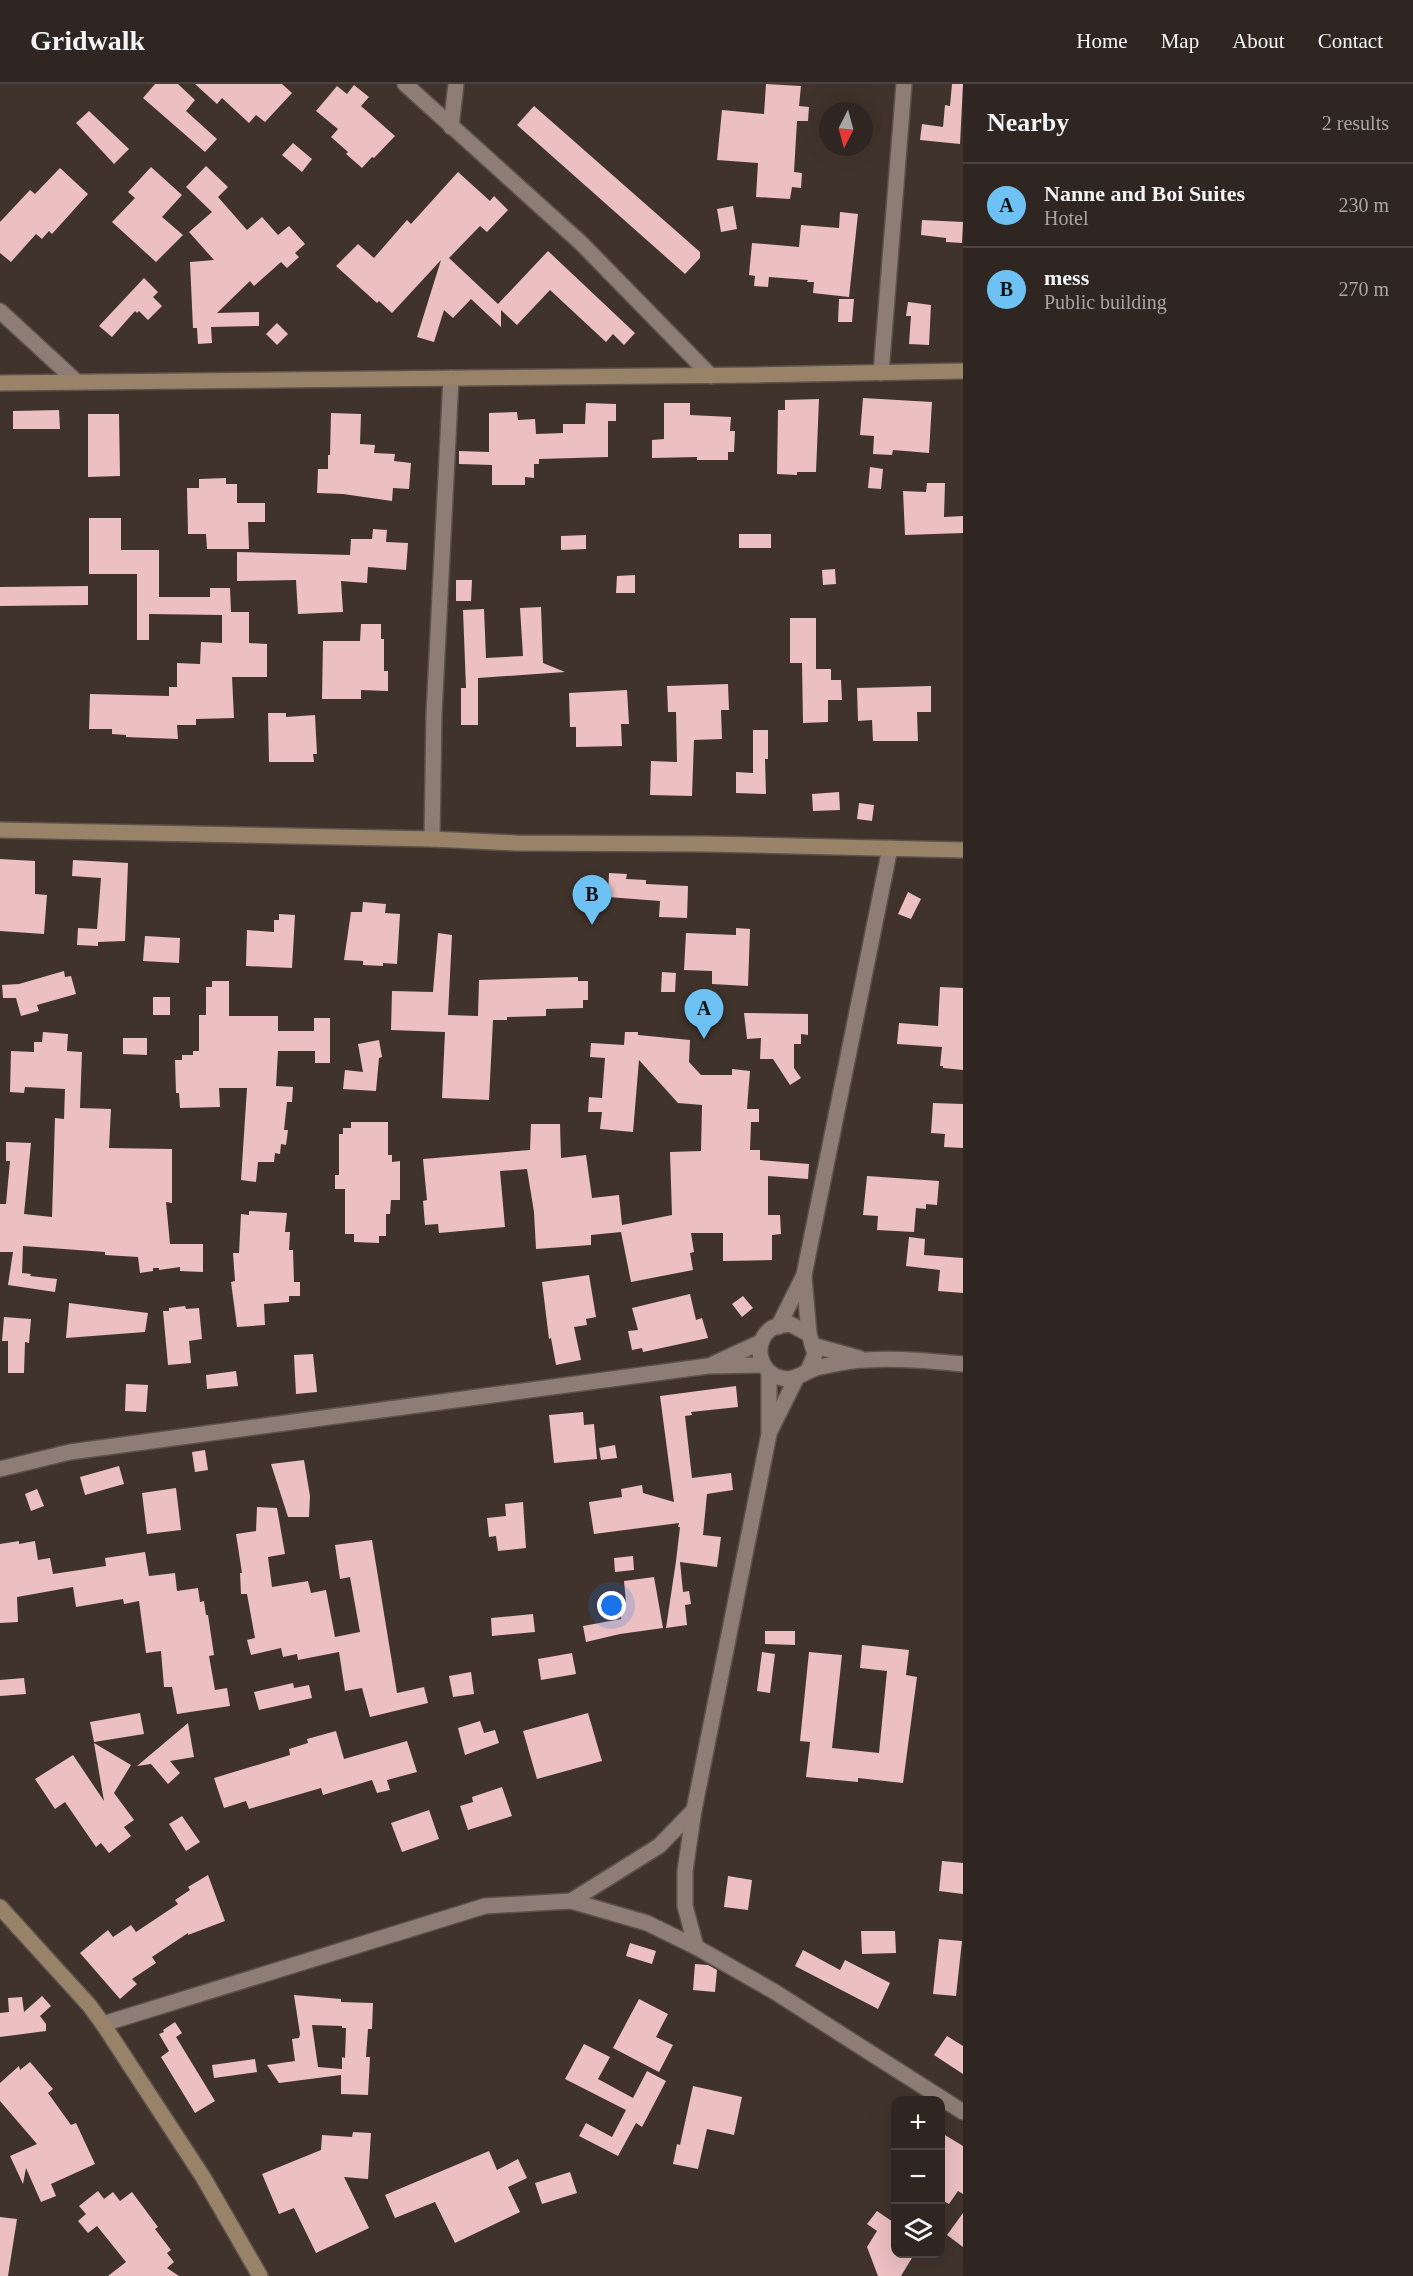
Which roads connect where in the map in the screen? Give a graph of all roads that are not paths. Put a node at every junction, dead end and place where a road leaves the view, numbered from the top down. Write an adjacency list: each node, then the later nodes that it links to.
1 (405, 84): 4 (street)
2 (456, 84): 4 (street)
3 (904, 84): 7 (street)
4 (451, 127): 8 (street)
5 (0, 311): 10 (street)
6 (963, 371): 7 (street)
7 (881, 373): 8 (street)
8 (711, 376): 9 (street)
9 (451, 378): 10 (street); 13 (street)
10 (77, 382): 11 (street)
11 (0, 383)
12 (0, 830): 13 (street)
13 (432, 839): 14 (street)
14 (890, 848): 15 (street); 16 (street)
15 (963, 850)
16 (804, 1275): 17 (street); 18 (street)
17 (778, 1327): 18 (street); 19 (street)
18 (810, 1340): 20 (street); 24 (street)
19 (761, 1342): 22 (street); 23 (street)
20 (865, 1359): 21 (street); 24 (street)
21 (963, 1364)
22 (708, 1366): 23 (street); 26 (street)
23 (766, 1369): 24 (street); 25 (street)
24 (803, 1373): 25 (street)
25 (769, 1434): 27 (street)
26 (0, 1469)
27 (694, 1810): 28 (street); 30 (street)
28 (572, 1901): 30 (street); 31 (street)
29 (0, 1907): 31 (street)
30 (696, 1947): 32 (street)
31 (103, 2024): 33 (street)
32 (963, 2112)
33 (260, 2276)

